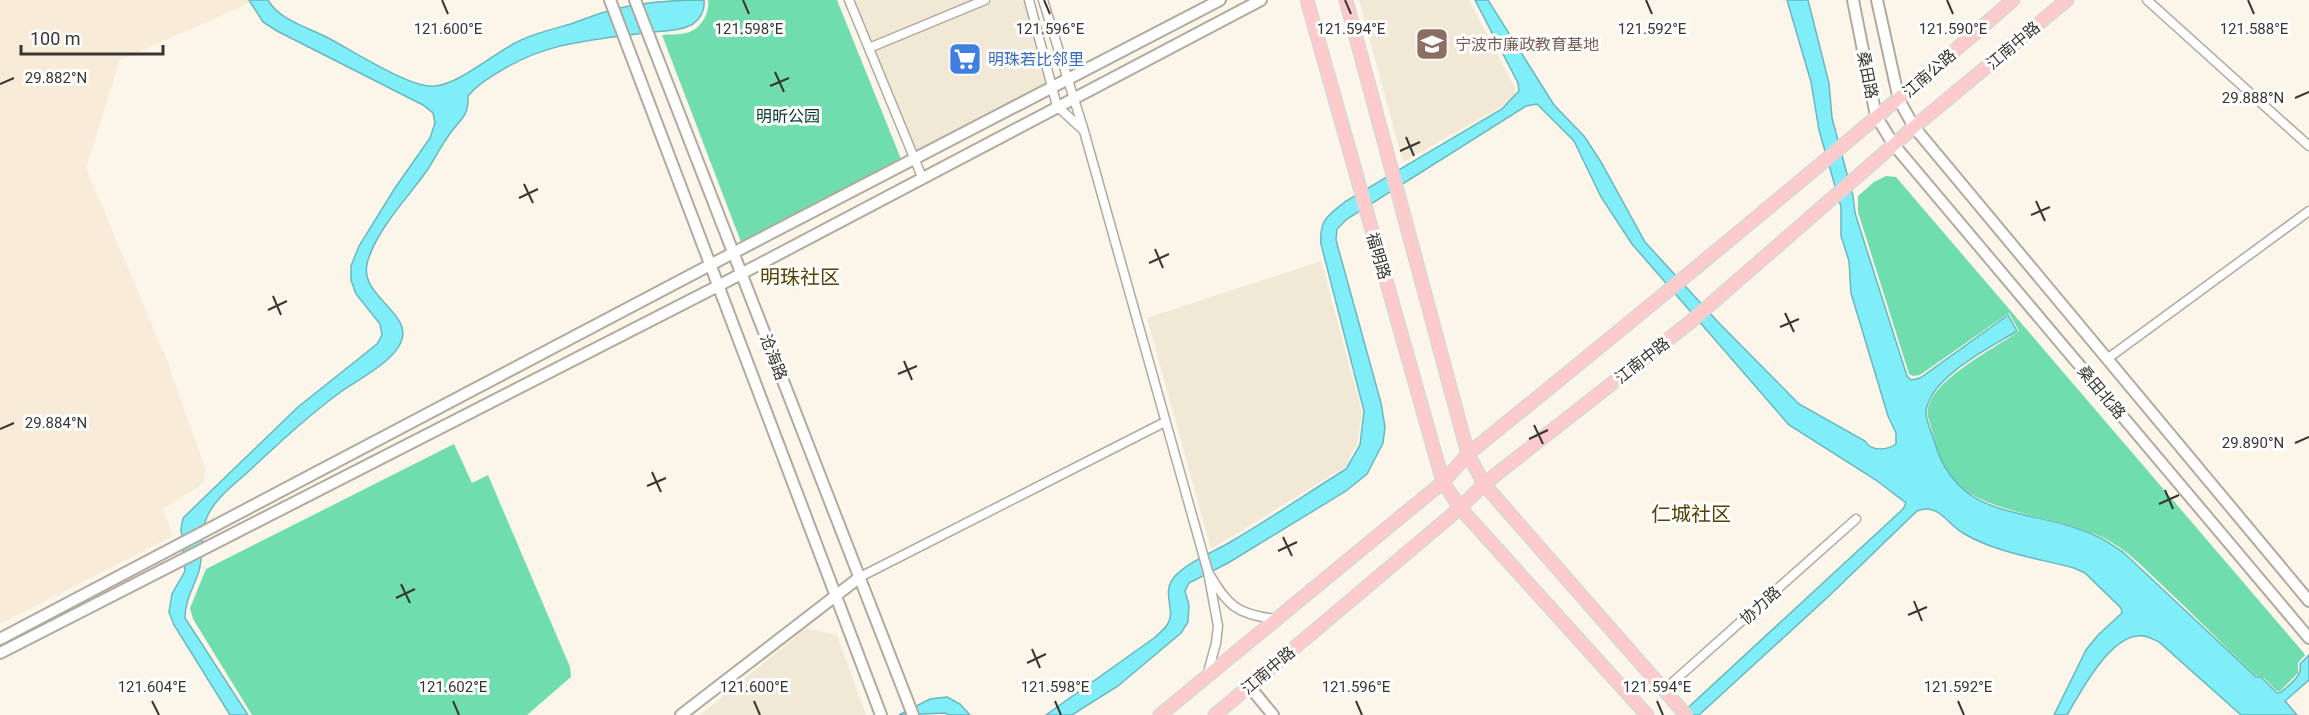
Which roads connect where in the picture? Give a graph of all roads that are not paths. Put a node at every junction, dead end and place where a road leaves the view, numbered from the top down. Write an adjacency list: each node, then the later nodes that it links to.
1 (849, 0): 16 (street)
2 (985, 0): 16 (street)
3 (1029, 0): 18 (street)
4 (1043, 0): 17 (street)
5 (1220, 0): 17 (main road)
6 (1261, 0): 19 (main road)
7 (1307, 0): 38 (main road, 福明路)
8 (1346, 0): 37 (main road, 福明路)
9 (1853, 0): 22 (main road, 桑田路)
10 (1877, 0): 20 (main road, 桑田路)
11 (2013, 0): 20 (main road, 江南公路)
12 (2067, 0): 23 (main road, 江南中路)
13 (2147, 0): 27 (street)
14 (636, 2): 31 (main road, 沧海路)
15 (611, 3): 32 (main road, 沧海路)
16 (869, 48): 28 (street)
17 (1067, 80): 18 (main road); 19 (street)
18 (1052, 88): 21 (street); 28 (main road)
19 (1073, 98): 21 (main road); 24 (street)
20 (1899, 99): 22 (main road, 江南公路); 23 (main road, 桑田路)
21 (1057, 106): 24 (street); 29 (main road)
22 (1876, 116): 25 (main road, 江南公路); 26 (main road, 桑田路)
23 (1914, 127): 26 (main road, 江南中路); 35 (main road, 桑田北路)
24 (1084, 131): 36 (street)
25 (1843, 144): 37 (main road, 江南中路)
26 (1894, 145): 39 (main road, 江南中路); 47 (main road, 桑田北路)
27 (2309, 146)
28 (915, 160): 29 (street); 31 (main road)
29 (922, 177): 33 (main road)
30 (2309, 211): 35 (street)
31 (734, 254): 32 (main road); 33 (main road, 沧海路)
32 (710, 265): 34 (main road, 沧海路); 48 (main road)
33 (741, 273): 34 (main road); 43 (main road, 沧海路)
34 (718, 286): 44 (main road, 沧海路); 49 (main road)
35 (2107, 359): 45 (main road, 桑田北路)
36 (1165, 422): 42 (street); 43 (street)
37 (1468, 454): 38 (main road, 江南中路); 39 (main road, 福明路)
38 (1443, 482): 40 (main road, 福明路); 46 (main road, 江南中路)
39 (1484, 484): 40 (main road, 江南中路); 52 (main road, 福明路)
40 (1460, 508): 51 (main road, 江南中路); 54 (main road, 福明路)
41 (1856, 519): 52 (street, 协力路)
42 (1208, 572): 46 (street); 50 (street)
43 (860, 577): 44 (main road); 57 (main road, 沧海路)
44 (835, 595): 55 (main road); 56 (main road, 沧海路)
45 (2309, 601)
46 (1277, 619): 50 (main road, 江南中路)
47 (2308, 637)
48 (0, 639)
49 (0, 653)
50 (1207, 676): 58 (main road, 江南中路)
51 (1249, 686): 59 (main road, 江南中路); 60 (main road)
52 (1664, 690): 53 (main road, 福明路)
53 (1682, 710)
54 (1644, 714)
55 (681, 715)
56 (881, 715)
57 (913, 715)
58 (1160, 715)
59 (1215, 715)
60 (1273, 715)

